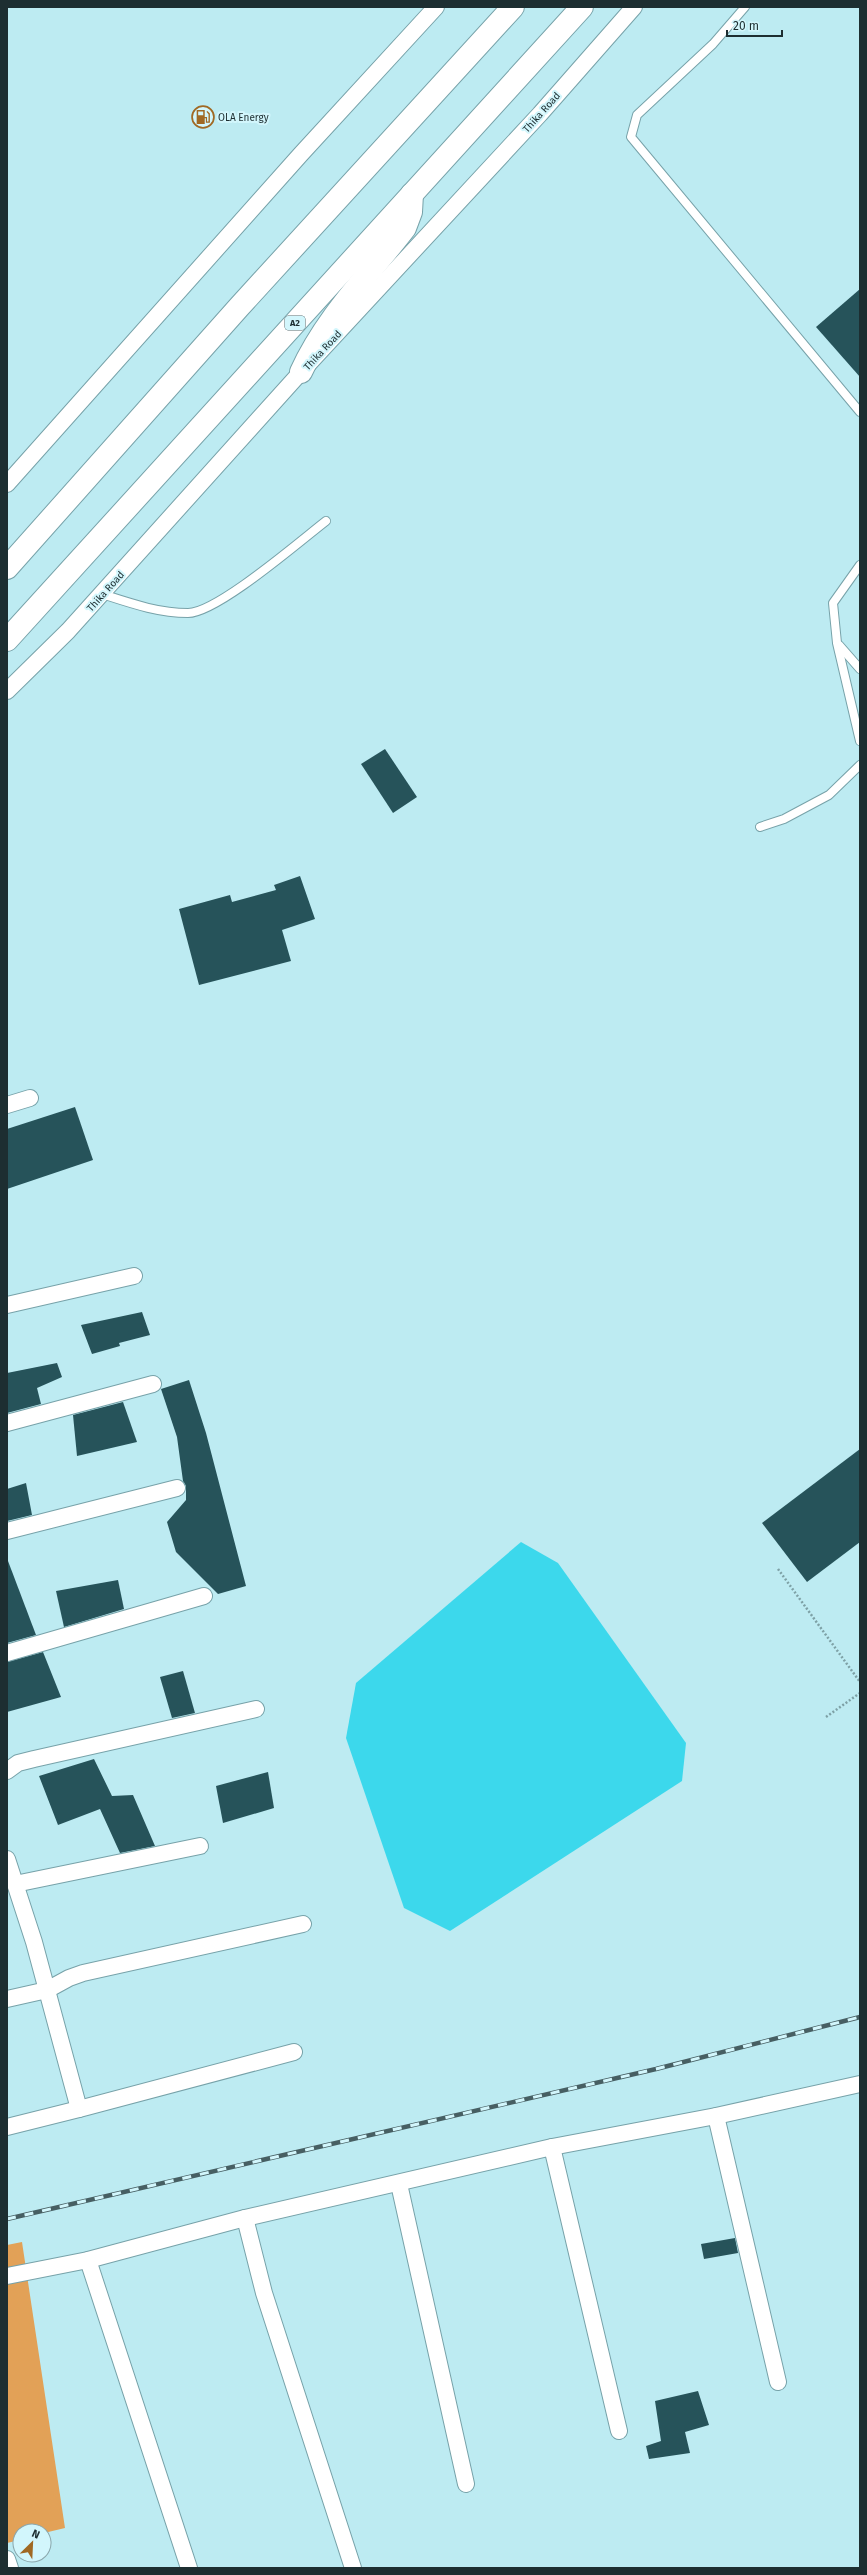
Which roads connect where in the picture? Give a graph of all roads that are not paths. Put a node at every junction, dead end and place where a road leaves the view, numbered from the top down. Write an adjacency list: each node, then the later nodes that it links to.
1 (436, 7): 9 (street)
2 (513, 7): 12 (highway)
3 (582, 7): 6 (highway, A2)
4 (634, 7): 7 (street, Thika Road)
5 (745, 7): 8 (lane)
6 (412, 194): 7 (highway); 14 (highway, A2)
7 (301, 372): 13 (street, Thika Road)
8 (860, 412)
9 (7, 484)
10 (326, 521): 13 (lane)
11 (860, 565): 15 (lane)
12 (7, 568)
13 (102, 594): 17 (street, Thika Road)
14 (7, 640)
15 (837, 642): 16 (lane); 18 (lane)
16 (860, 669)
17 (7, 691)
18 (860, 741)
19 (860, 765): 20 (lane)
20 (760, 827)
21 (30, 1098): 22 (street)
22 (7, 1105)
23 (134, 1276): 24 (street)
24 (7, 1305)
25 (153, 1384): 26 (street)
26 (7, 1423)
27 (178, 1488): 28 (street)
28 (7, 1531)
29 (204, 1596): 30 (street)
30 (7, 1653)
31 (256, 1709): 32 (street)
32 (7, 1770)
33 (200, 1846): 35 (street)
34 (7, 1859): 35 (street)
35 (15, 1884): 37 (street)
36 (303, 1924): 37 (street)
37 (47, 1990): 38 (street); 41 (street)
38 (7, 1999)
39 (294, 2052): 41 (street)
40 (860, 2084): 42 (street)
41 (79, 2108): 43 (street)
42 (716, 2116): 44 (street); 49 (street)
43 (7, 2127)
44 (552, 2147): 45 (street); 50 (street)
45 (399, 2184): 46 (street); 51 (street)
46 (244, 2218): 47 (street); 55 (street)
47 (88, 2260): 48 (street); 54 (street)
48 (7, 2276)
49 (778, 2382)
50 (619, 2431)
51 (466, 2484)
52 (7, 2559): 53 (street)
53 (10, 2568)
54 (189, 2568)
55 (353, 2568)

